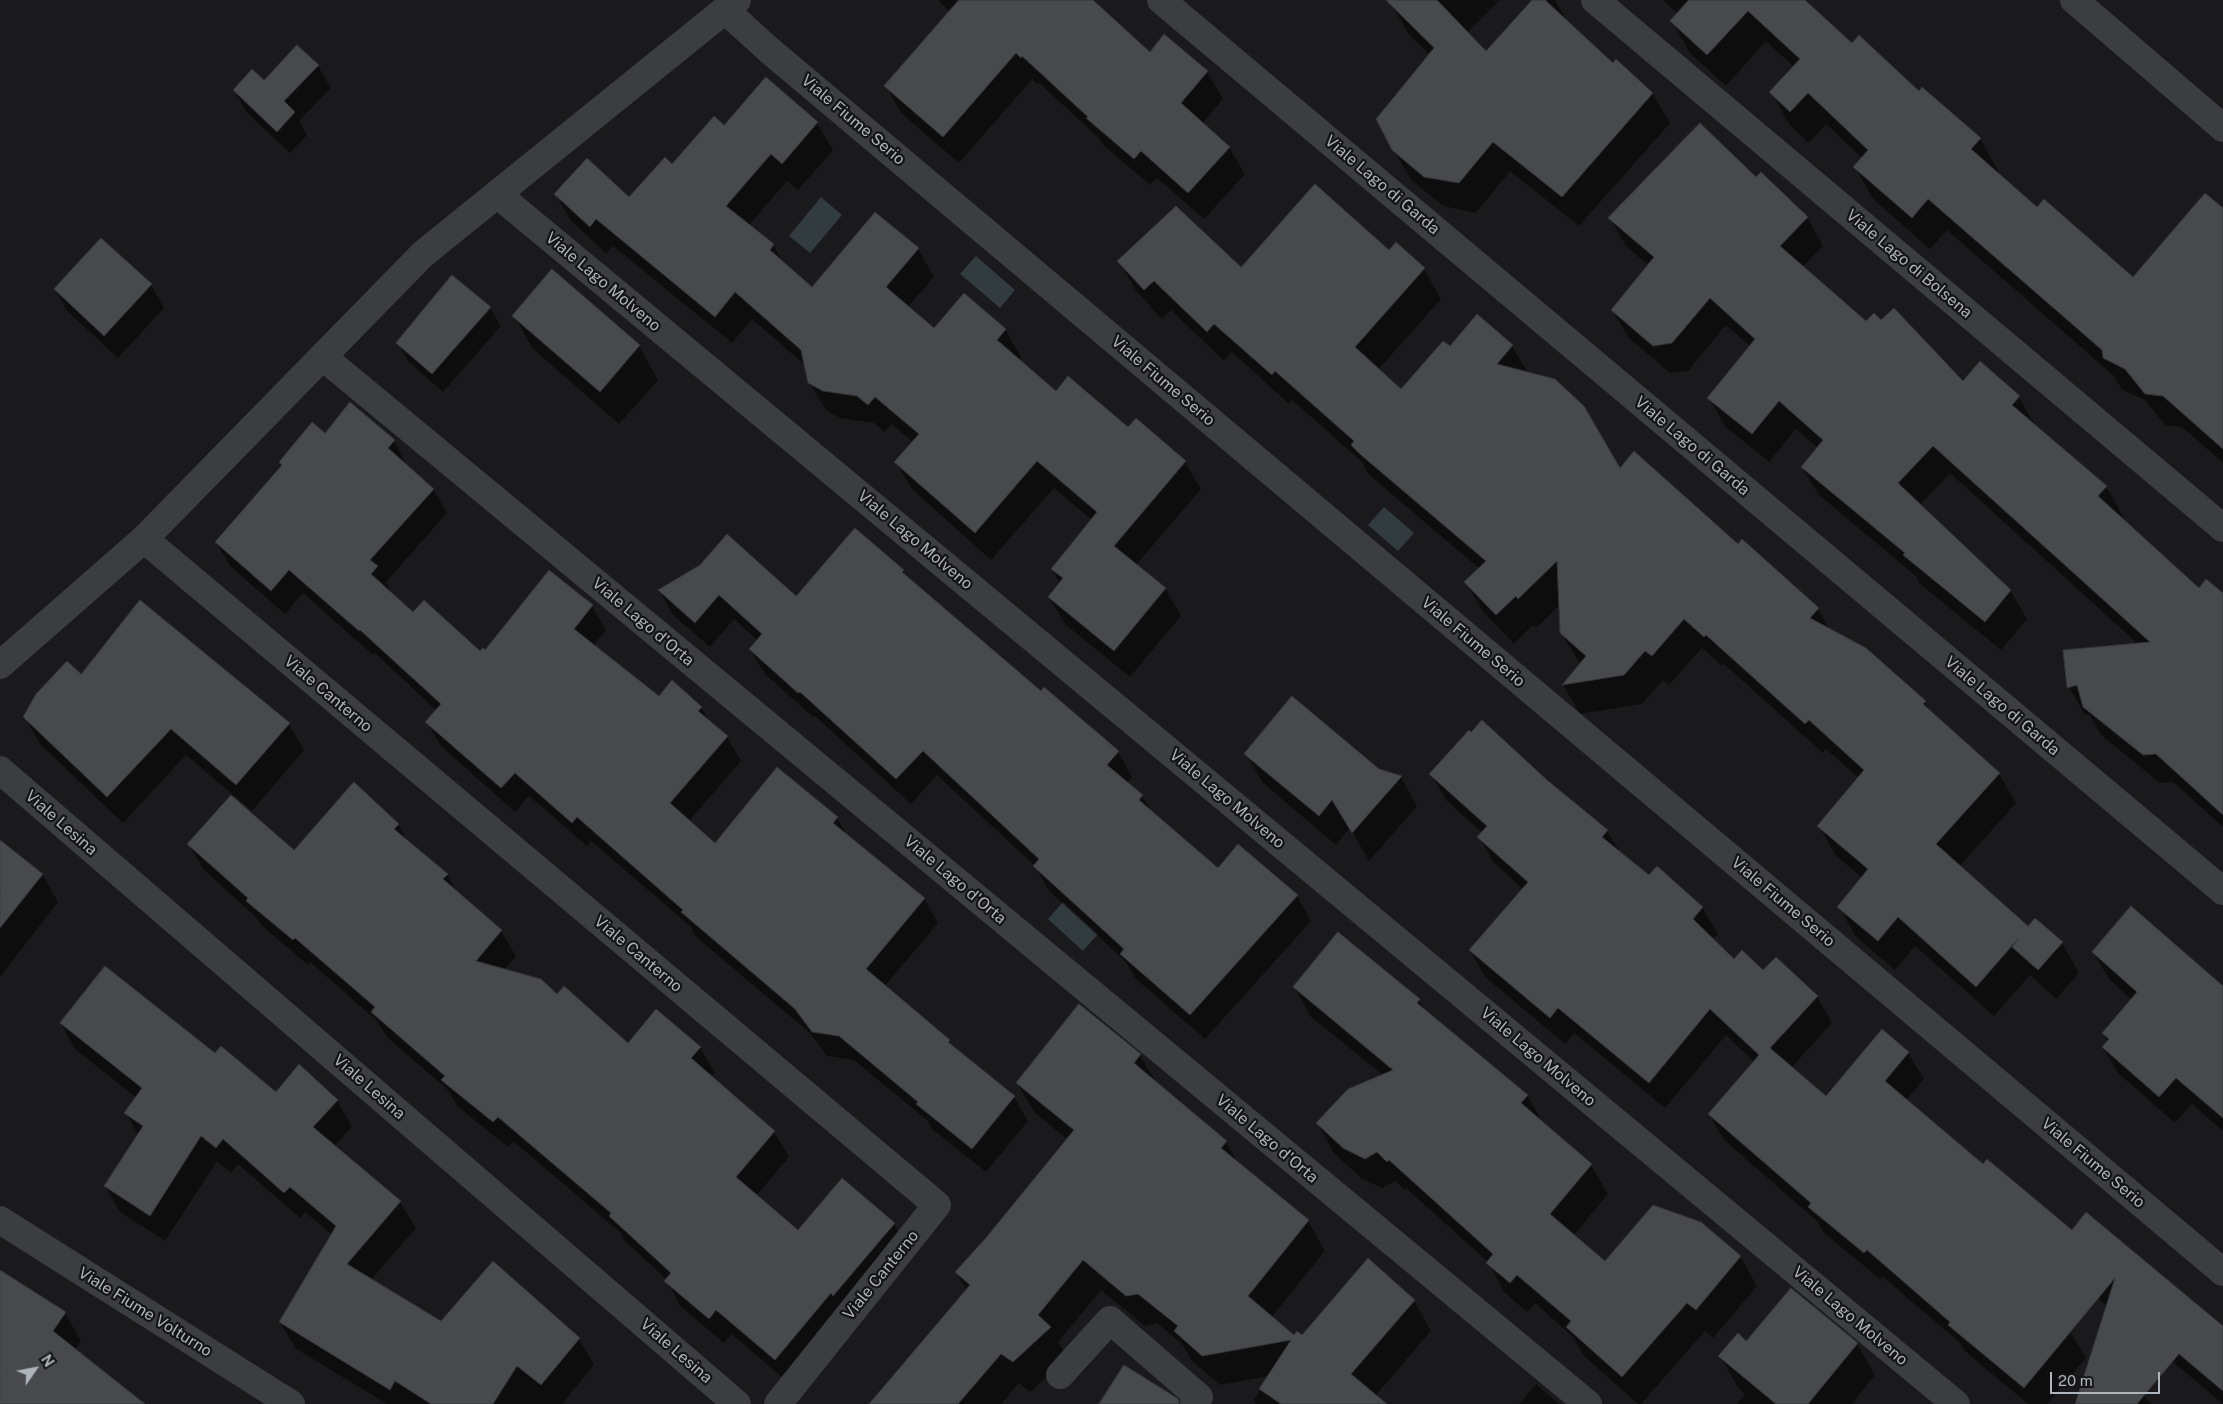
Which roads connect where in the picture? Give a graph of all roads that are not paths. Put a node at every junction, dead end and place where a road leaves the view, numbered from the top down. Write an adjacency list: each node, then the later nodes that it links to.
1 (1161, 0): 12 (street, Viale Lago di Garda)
2 (1595, 0): 8 (street, Viale Lago di Bolsena)
3 (2074, 0): 5 (street)
4 (731, 5): 6 (street); 14 (street, Viale Fiume Serio)
5 (2223, 128)
6 (497, 194): 7 (street); 21 (street, Viale Lago Molveno)
7 (323, 357): 9 (street); 20 (street, Viale Lago d'Orta)
8 (2223, 528)
9 (144, 539): 10 (street); 19 (street, Viale Canterno)
10 (0, 665)
11 (0, 770): 18 (street, Viale Lesina)
12 (2223, 891)
13 (0, 1220): 17 (street, Viale Fiume Volturno)
14 (2223, 1272)
15 (1060, 1376): 16 (street)
16 (1197, 1400)
17 (291, 1404)
18 (737, 1404)
19 (778, 1404)
20 (1588, 1404)
21 (1956, 1404)

